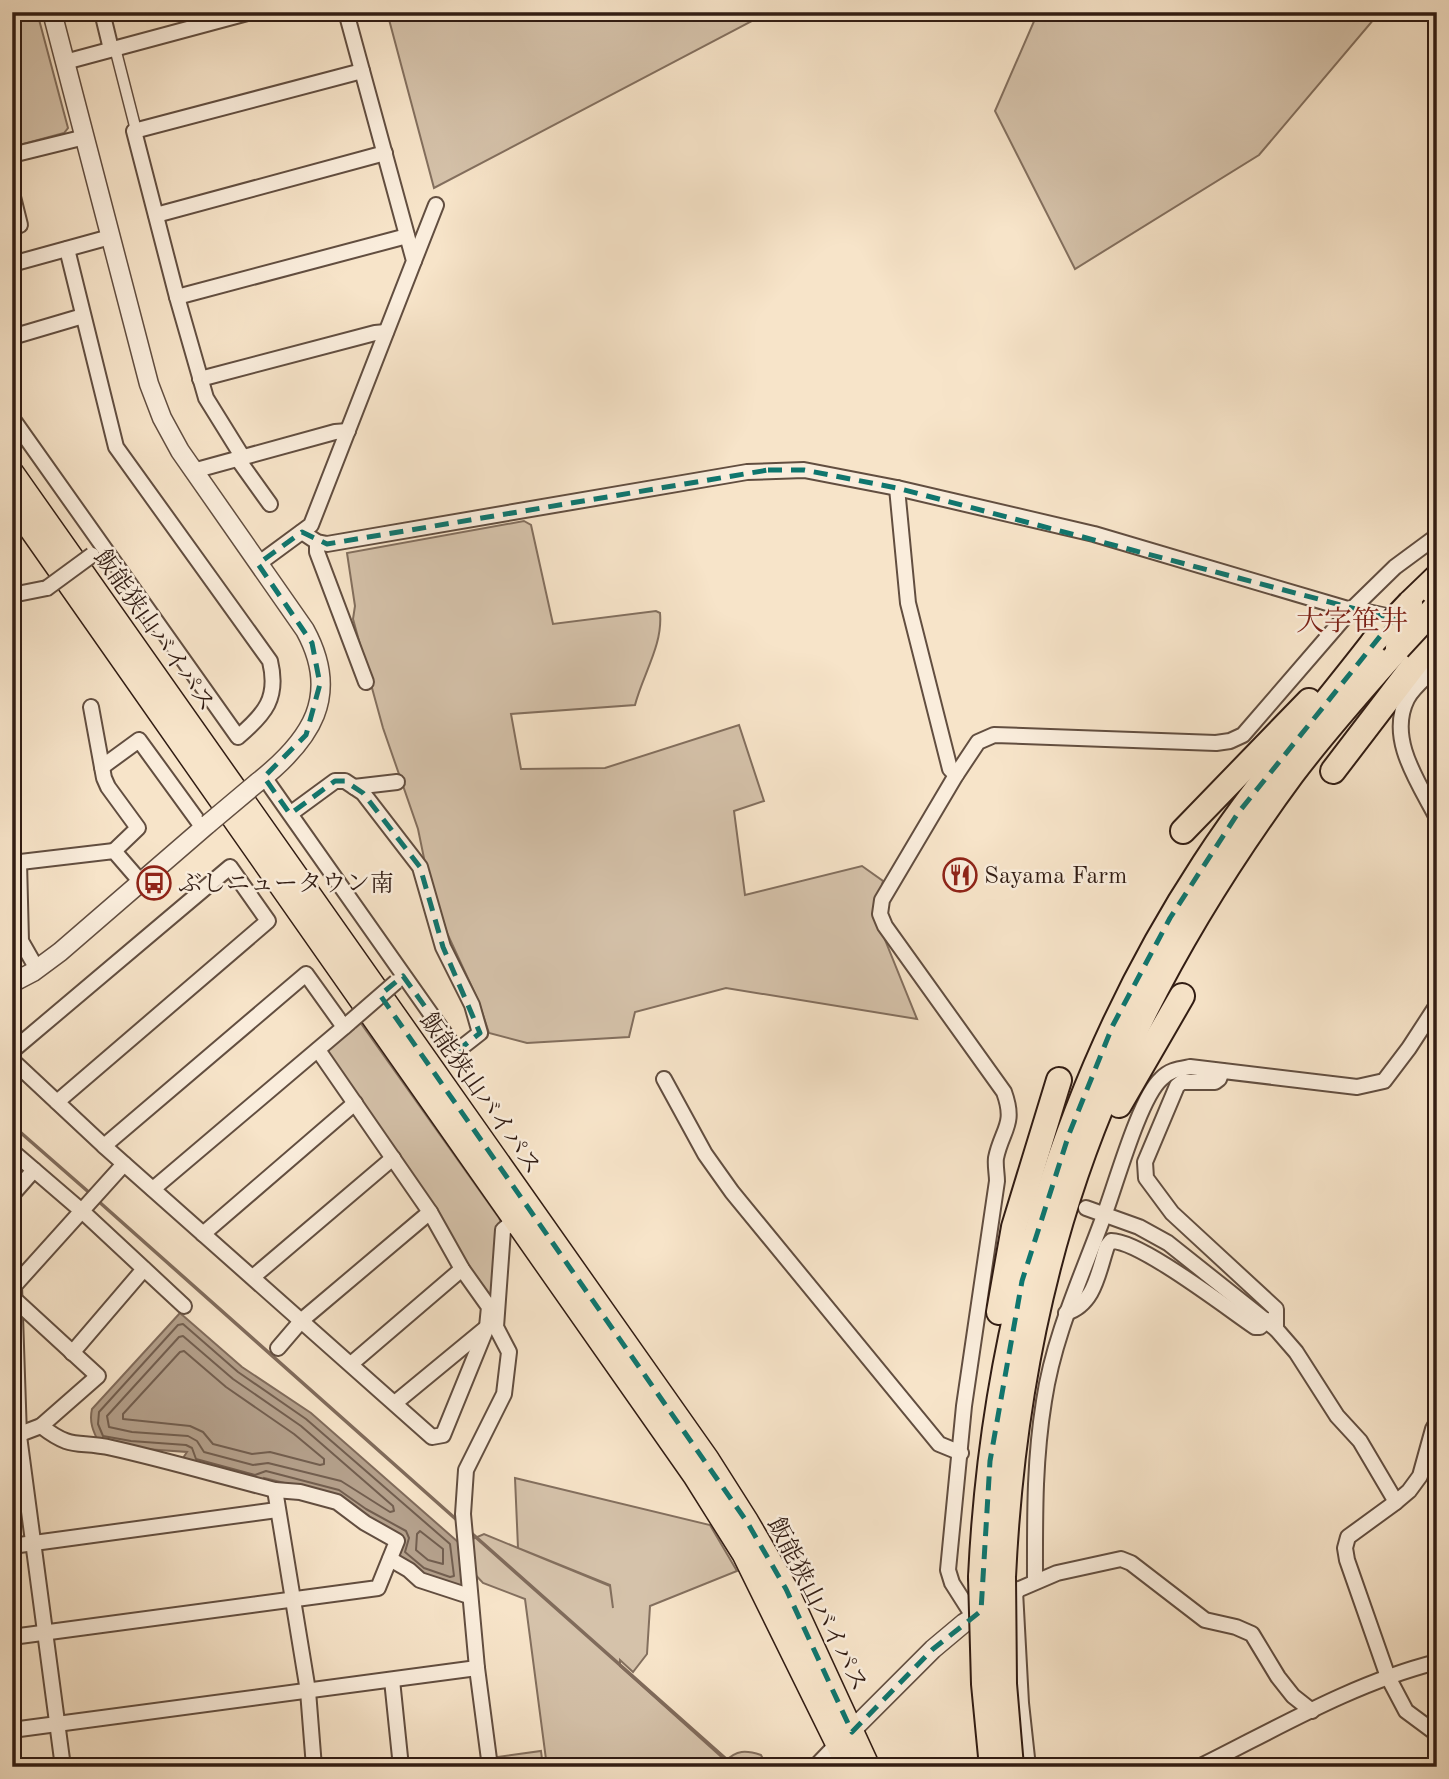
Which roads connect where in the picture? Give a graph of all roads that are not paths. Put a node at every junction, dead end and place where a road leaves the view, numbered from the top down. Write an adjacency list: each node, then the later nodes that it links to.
1 (51, 12): 6 (street)
2 (102, 12): 5 (street)
3 (251, 12): 5 (street)
4 (346, 12): 7 (street)
5 (113, 48): 6 (street); 8 (street)
6 (65, 62): 9 (street)
7 (362, 71): 8 (street); 10 (street)
8 (136, 131): 14 (street)
9 (85, 137): 11 (street); 17 (street)
10 (385, 153): 14 (street); 16 (street)
11 (12, 155)
12 (12, 193): 15 (street)
13 (436, 205): 19 (street)
14 (156, 215): 21 (street)
15 (12, 227)
16 (407, 236): 19 (street); 21 (street)
17 (110, 237): 18 (street); 29 (street)
18 (67, 249): 20 (street); 22 (street)
19 (414, 261): 23 (street)
20 (12, 264)
21 (177, 297): 25 (street)
22 (83, 316): 24 (street); 37 (street)
23 (386, 332): 25 (street); 27 (street)
24 (12, 337)
25 (200, 379): 28 (street)
26 (12, 418): 37 (street)
27 (348, 431): 28 (street); 34 (street)
28 (240, 457): 29 (street); 33 (street)
29 (193, 471): 38 (street)
30 (12, 473): 130 (highway, 飯能狭山バイパス)
31 (897, 488): 36 (street); 41 (street); 49 (street)
32 (12, 502): 87 (highway, 飯能狭山バイパス)
33 (270, 504)
34 (302, 532): 36 (street); 38 (street)
35 (1437, 536): 41 (street)
36 (317, 542): 45 (street)
37 (97, 550): 40 (street, bridge)
38 (258, 564): 50 (street)
39 (1437, 577): 42 (highway)
40 (12, 595)
41 (1350, 610): 42 (street); 49 (street)
42 (1429, 611): 43 (highway, bridge); 44 (highway, bridge)
43 (1374, 641): 56 (highway); 110 (highway)
44 (1423, 650): 48 (highway); 54 (street); 92 (highway)
45 (366, 682)
46 (91, 707): 47 (street)
47 (102, 767): 55 (street); 57 (street)
48 (1334, 771)
49 (956, 775): 79 (street)
50 (261, 780): 53 (street); 55 (street, bridge)
51 (397, 782): 52 (street)
52 (354, 788): 53 (street); 61 (street)
53 (290, 814): 61 (street)
54 (1437, 818)
55 (205, 826): 59 (street)
56 (1183, 831)
57 (114, 851): 58 (street); 59 (street)
58 (15, 863): 60 (street)
59 (140, 881): 60 (street)
60 (37, 969): 62 (street)
61 (399, 979): 65 (street, bridge)
62 (12, 983)
63 (1181, 996): 92 (highway)
64 (1437, 1006): 69 (street)
65 (347, 1025): 66 (street); 74 (street)
66 (318, 1050): 73 (street); 81 (street)
67 (12, 1051): 72 (street)
68 (12, 1060): 72 (street)
69 (1222, 1071): 86 (street); 97 (street)
70 (664, 1079): 106 (street)
71 (1059, 1080): 110 (highway)
72 (57, 1102): 74 (street)
73 (355, 1103): 76 (street); 88 (street)
74 (104, 1146): 77 (street)
75 (12, 1151): 78 (street)
76 (393, 1158): 85 (street); 91 (street)
77 (124, 1164): 81 (street); 84 (street)
78 (34, 1170): 82 (street); 84 (street)
79 (998, 1181): 80 (street); 106 (street)
80 (1014, 1186)
81 (153, 1189): 88 (street)
82 (12, 1195)
83 (1086, 1208): 86 (street)
84 (85, 1209): 89 (street); 93 (street)
85 (430, 1212): 90 (street); 96 (street)
86 (1105, 1213): 95 (street); 97 (street)
87 (515, 1220): 116 (street); 130 (highway, 飯能狭山バイパス)
88 (203, 1234): 91 (street)
89 (144, 1269): 94 (street); 100 (street)
90 (461, 1269): 98 (street); 101 (street)
91 (253, 1277): 96 (street)
92 (1041, 1296): 115 (highway)
93 (13, 1297): 100 (street); 105 (street)
94 (184, 1306)
95 (1066, 1314): 97 (street); 114 (street)
96 (302, 1320): 99 (street); 101 (street)
97 (1272, 1325): 108 (street)
98 (487, 1327): 102 (street); 102 (street)
99 (278, 1348)
100 (72, 1353): 104 (street)
101 (351, 1364): 102 (street)
102 (395, 1403)
103 (1437, 1422): 108 (street)
104 (41, 1426): 105 (street); 107 (street)
105 (15, 1436): 111 (street)
106 (961, 1453): 118 (street)
107 (275, 1490): 109 (street); 113 (street)
108 (1396, 1503): 123 (street)
109 (277, 1510): 111 (street); 117 (street)
110 (984, 1528): 115 (highway)
111 (32, 1543): 112 (street); 119 (street)
112 (12, 1546)
113 (390, 1559): 116 (street); 117 (street)
114 (1035, 1581): 115 (street); 126 (street)
115 (1000, 1582): 118 (street); 138 (highway, bridge); 139 (highway, bridge); 140 (street)
116 (469, 1596): 122 (street)
117 (292, 1599): 119 (street); 125 (street)
118 (973, 1616): 130 (street)
119 (45, 1632): 120 (street); 127 (street)
120 (12, 1637)
121 (1437, 1662): 123 (street)
122 (477, 1668): 124 (street); 134 (street)
123 (1388, 1677): 126 (street); 129 (street)
124 (392, 1680): 125 (street); 133 (street)
125 (308, 1691): 127 (street); 132 (street)
126 (1312, 1711): 141 (street)
127 (57, 1724): 128 (street); 131 (street)
128 (12, 1730)
129 (1437, 1734)
130 (845, 1737): 135 (street); 136 (highway, 飯能狭山バイパス); 137 (highway, 飯能狭山バイパス)
131 (62, 1767)
132 (314, 1767)
133 (401, 1767)
134 (490, 1767)
135 (815, 1767)
136 (849, 1767)
137 (868, 1767)
138 (992, 1767)
139 (1012, 1767)
140 (1028, 1767)
141 (1199, 1767)

